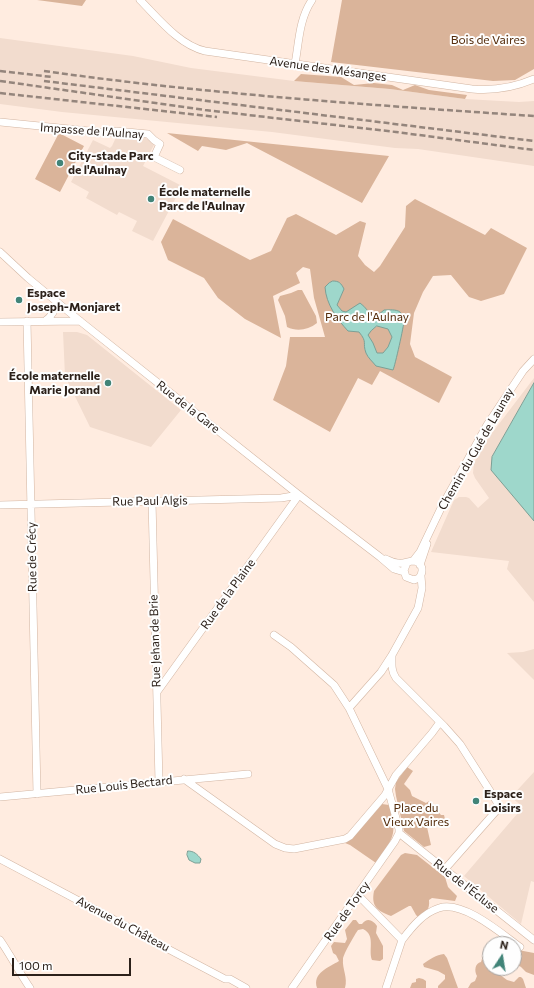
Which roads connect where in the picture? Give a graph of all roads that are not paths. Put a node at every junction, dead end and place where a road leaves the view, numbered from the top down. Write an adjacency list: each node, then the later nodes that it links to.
1 (140, 0): 3 (street, Avenue des Mésanges)
2 (312, 0): 3 (street)
3 (295, 64): 4 (street, Avenue des Mésanges)
4 (534, 79)
5 (0, 122): 6 (street, Impasse de l'Aulnay)
6 (180, 170)
7 (0, 252): 8 (street, Rue de la Gare)
8 (56, 301): 10 (street); 11 (street, Rue de la Gare)
9 (27, 321): 10 (street); 12 (street); 17 (street, Rue de Crécy)
10 (45, 321): 11 (street)
11 (80, 321): 15 (street, Rue de la Gare)
12 (0, 322)
13 (534, 359): 14 (street, Chemin du Gué de Launay)
14 (531, 366): 19 (street, Chemin du Gué de Launay)
15 (299, 495): 16 (street, Rue Paul Algis); 20 (street, Rue de la Gare); 31 (street, Rue de la Plaine)
16 (152, 501): 17 (street, Rue Paul Algis); 31 (street, Rue Jehan de Brie)
17 (31, 504): 18 (street, Rue Paul Algis); 38 (street, Rue de Crécy)
18 (0, 505)
19 (429, 535): 21 (street, Chemin du Gué de Launay); 22 (street, Chemin du Gué de Launay)
20 (380, 557): 21 (street, Rue de la Gare); 23 (street, Rue de la Gare)
21 (410, 562): 22 (street); 23 (street)
22 (420, 565): 24 (street)
23 (404, 572): 25 (street)
24 (421, 576): 25 (street); 26 (street)
25 (414, 580): 26 (street)
26 (420, 600): 28 (street)
27 (274, 635): 32 (street)
28 (392, 655): 29 (street); 30 (street)
29 (378, 675): 30 (street); 32 (street)
30 (394, 675): 33 (street)
31 (157, 692): 36 (street, Rue Jehan de Brie)
32 (349, 708): 37 (street)
33 (440, 722): 37 (street); 42 (street)
34 (248, 774): 35 (street, Rue Louis Bectard)
35 (184, 779): 36 (street, Rue Louis Bectard); 37 (street)
36 (159, 782): 38 (street, Rue Louis Bectard)
37 (388, 790): 40 (street)
38 (37, 794): 39 (street, Rue Louis Bectard)
39 (0, 797)
40 (399, 833): 42 (street, Rue de l'Écluse); 43 (street, Rue de Torcy)
41 (0, 859): 49 (street, Avenue du Château)
42 (445, 869): 47 (street, Rue de l'Écluse)
43 (358, 895): 46 (street); 50 (street, Rue de Torcy)
44 (504, 936): 46 (street)
45 (0, 940): 48 (street)
46 (402, 940): 51 (street)
47 (534, 940)
48 (30, 988)
49 (246, 988)
50 (292, 988)
51 (386, 988)

